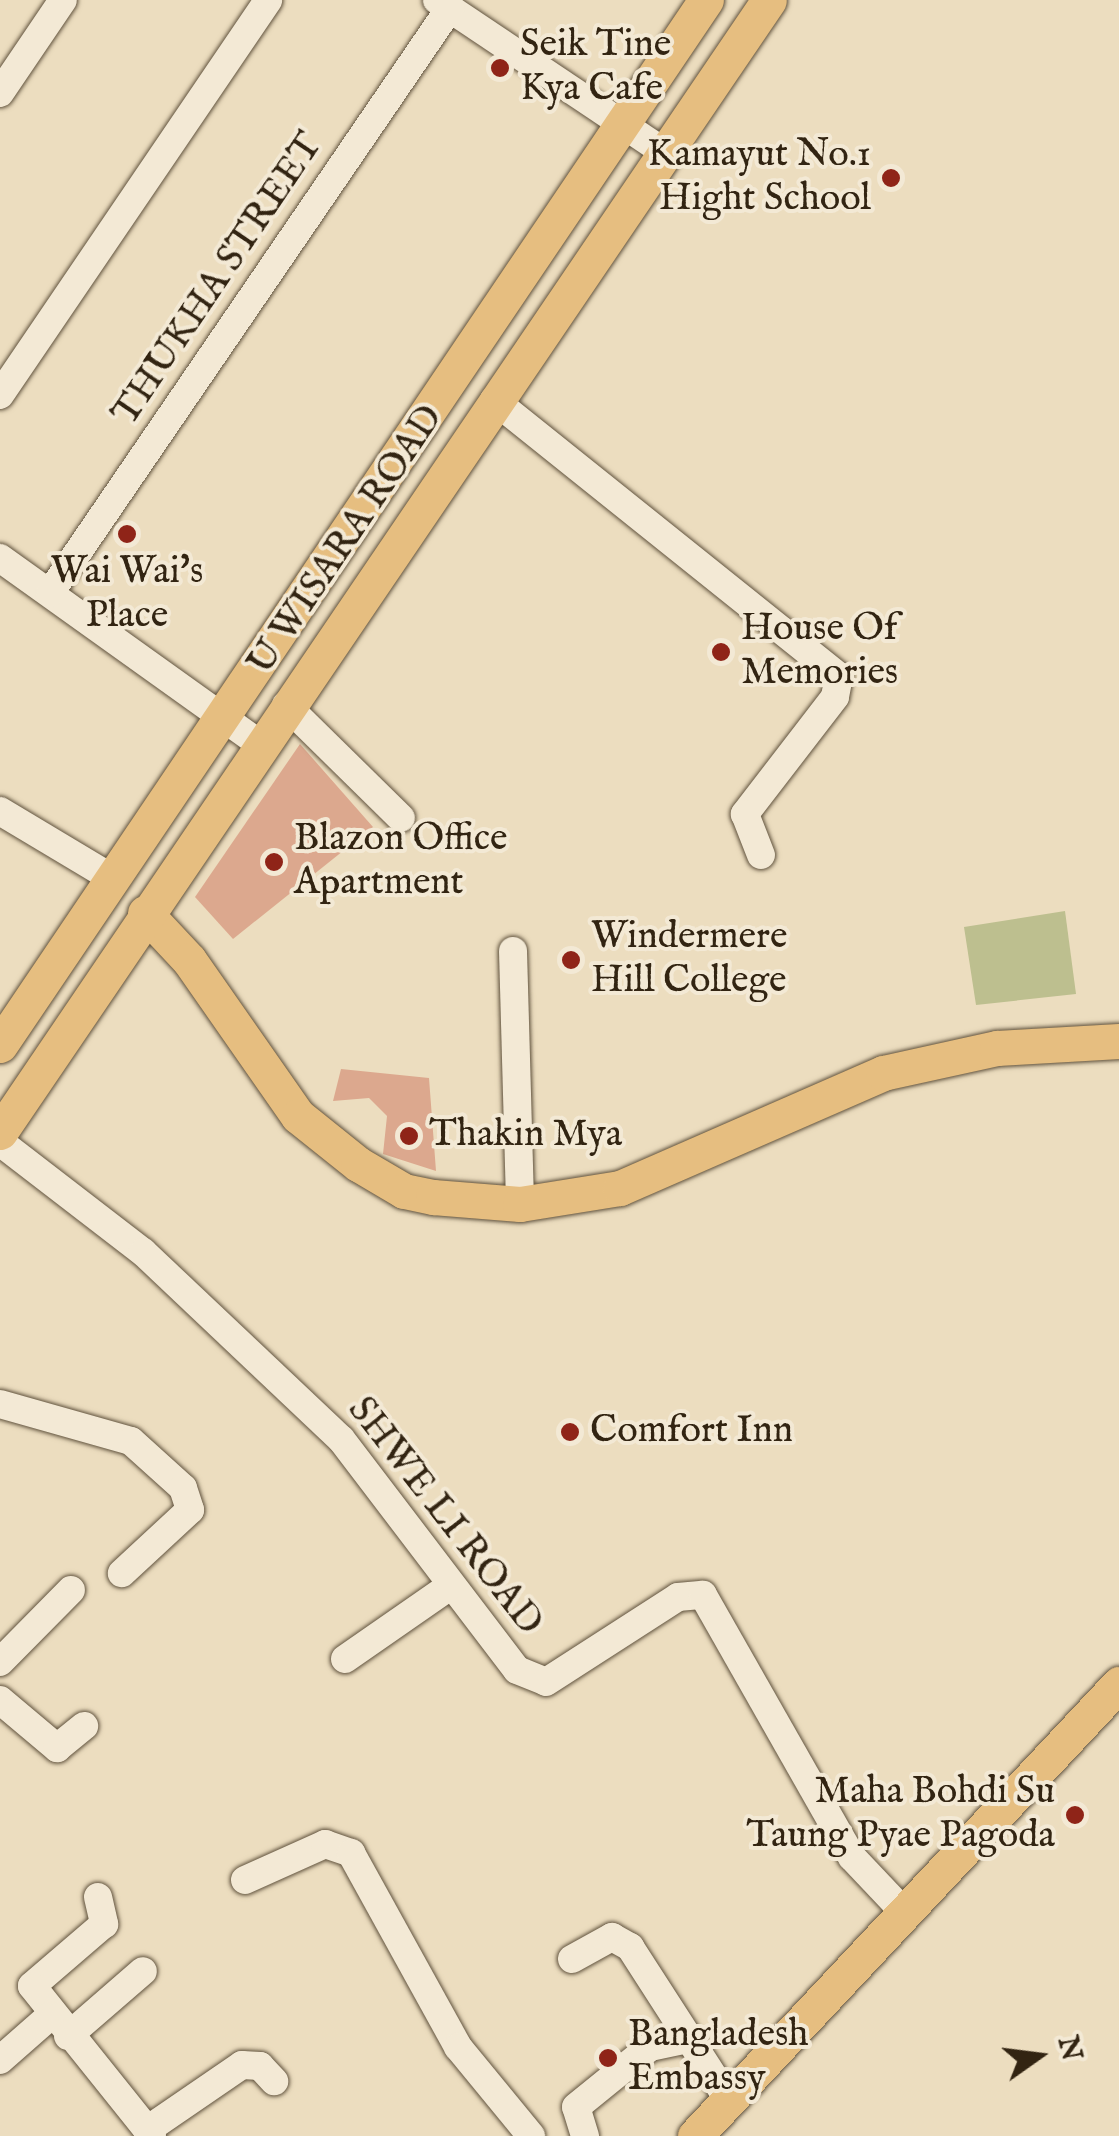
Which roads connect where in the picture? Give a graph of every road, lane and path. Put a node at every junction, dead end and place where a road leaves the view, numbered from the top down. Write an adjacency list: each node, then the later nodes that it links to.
1 (63, 0): 6 (street)
2 (268, 0): 11 (street)
3 (706, 0): 7 (main road, U WISARA ROAD)
4 (769, 0): 8 (main road, U WISARA ROAD)
5 (444, 4): 7 (street); 16 (street, THUKHA STREET)
6 (0, 93)
7 (624, 121): 8 (street); 9 (main road, U WISARA ROAD)
8 (664, 152): 10 (main road, U WISARA ROAD)
9 (489, 331): 10 (main road); 13 (main road, U WISARA ROAD)
10 (524, 355): 12 (main road, U WISARA ROAD)
11 (0, 395)
12 (494, 400): 14 (main road, U WISARA ROAD); 22 (street)
13 (360, 515): 14 (main road); 18 (main road, U WISARA ROAD)
14 (398, 541): 17 (main road, U WISARA ROAD)
15 (0, 558): 16 (street)
16 (50, 594): 18 (street)
17 (286, 705): 19 (main road, U WISARA ROAD); 21 (street)
18 (221, 714): 19 (street); 23 (main road, U WISARA ROAD)
19 (260, 744): 24 (main road, U WISARA ROAD)
20 (0, 811): 23 (street)
21 (402, 818)
22 (761, 855)
23 (117, 871): 24 (main road); 25 (main road, U WISARA ROAD)
24 (152, 903): 27 (main road, U WISARA ROAD); 31 (main road)
25 (63, 949): 27 (main road); 29 (main road, U WISARA ROAD)
26 (513, 951): 31 (street)
27 (102, 978): 30 (main road, U WISARA ROAD)
28 (1119, 1041): 31 (main road)
29 (0, 1045)
30 (2, 1126): 34 (street, SHWE LI ROAD)
31 (520, 1204)
32 (0, 1404): 33 (street)
33 (122, 1573)
34 (450, 1586): 36 (street); 43 (street, SHWE LI ROAD)
35 (71, 1590): 37 (street)
36 (345, 1659)
37 (0, 1662)
38 (1116, 1692): 43 (main road)
39 (0, 1700): 40 (street)
40 (84, 1726)
41 (244, 1880): 52 (street)
42 (98, 1896): 46 (street)
43 (905, 1913): 50 (main road)
44 (572, 1959): 47 (street)
45 (143, 1970): 46 (street)
46 (59, 2026): 48 (street); 51 (street)
47 (689, 2039): 50 (street); 53 (street)
48 (0, 2060)
49 (274, 2081): 51 (street)
50 (730, 2102): 54 (main road)
51 (150, 2133)
52 (531, 2136)
53 (585, 2136)
54 (695, 2136)

